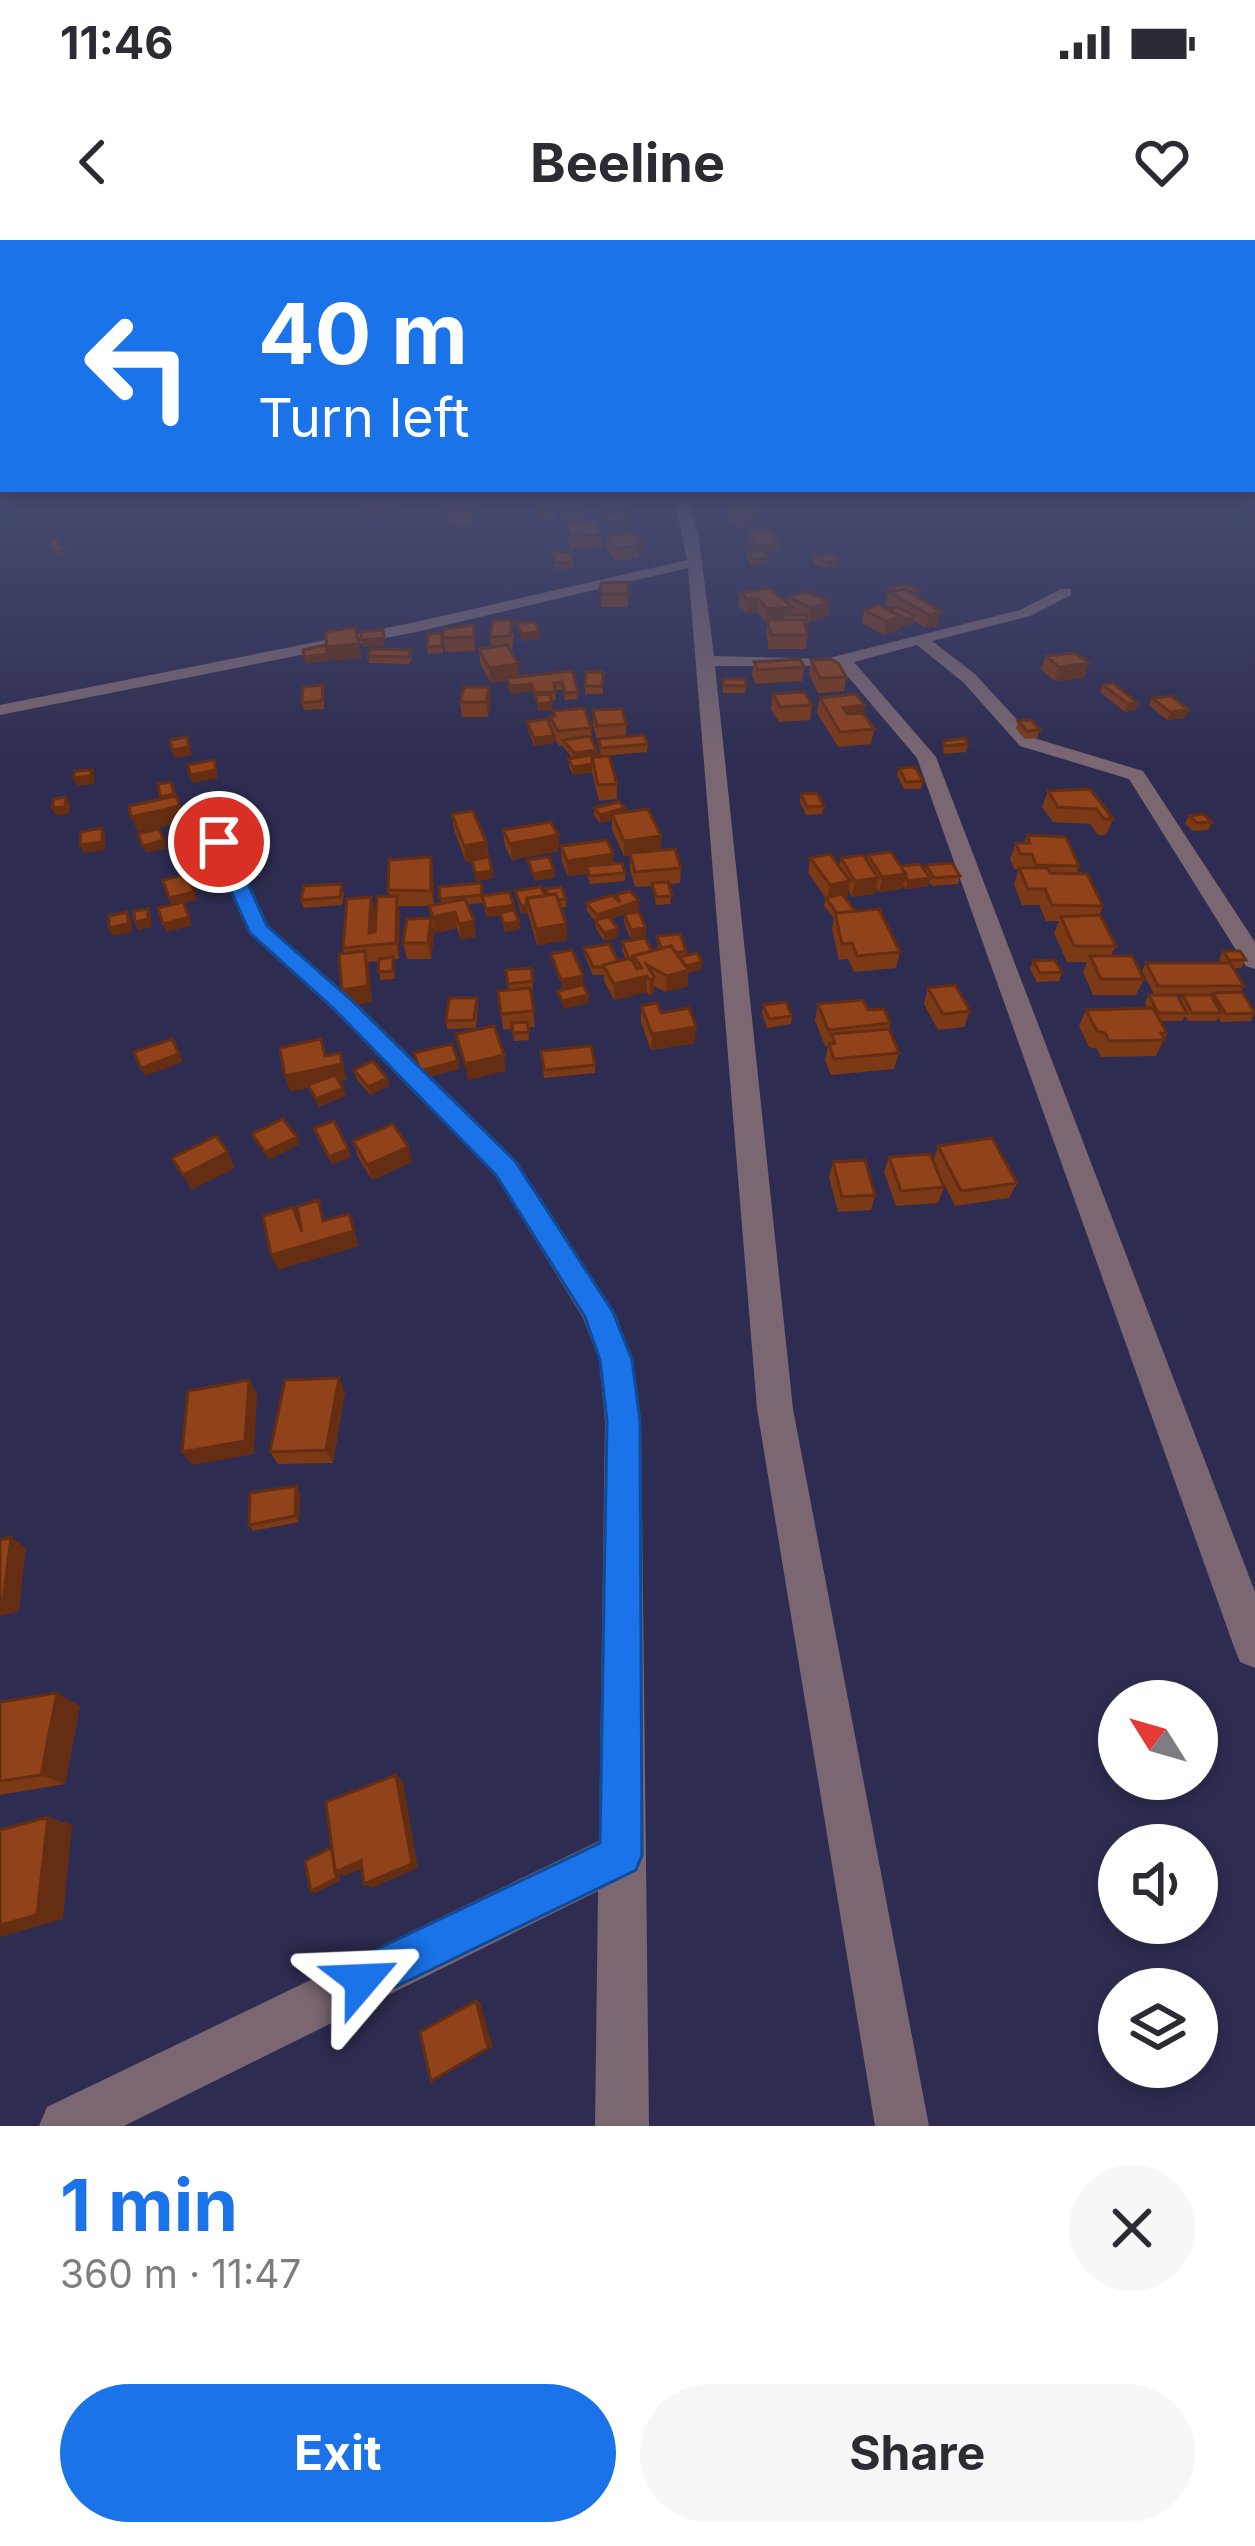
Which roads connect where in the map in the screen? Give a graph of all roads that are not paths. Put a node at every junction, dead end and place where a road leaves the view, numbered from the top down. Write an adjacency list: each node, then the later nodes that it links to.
1 (593, 586): 7 (street)
2 (697, 586): 6 (street)
3 (1066, 592): 4 (street)
4 (923, 642): 5 (street); 9 (street)
5 (843, 660): 6 (street); 10 (street)
6 (706, 661): 14 (street)
7 (0, 710)
8 (219, 842): 11 (street)
9 (1255, 961)
10 (1255, 1647)
11 (621, 1855): 12 (street); 13 (street)
12 (66, 2126)
13 (622, 2126)
14 (902, 2126)

